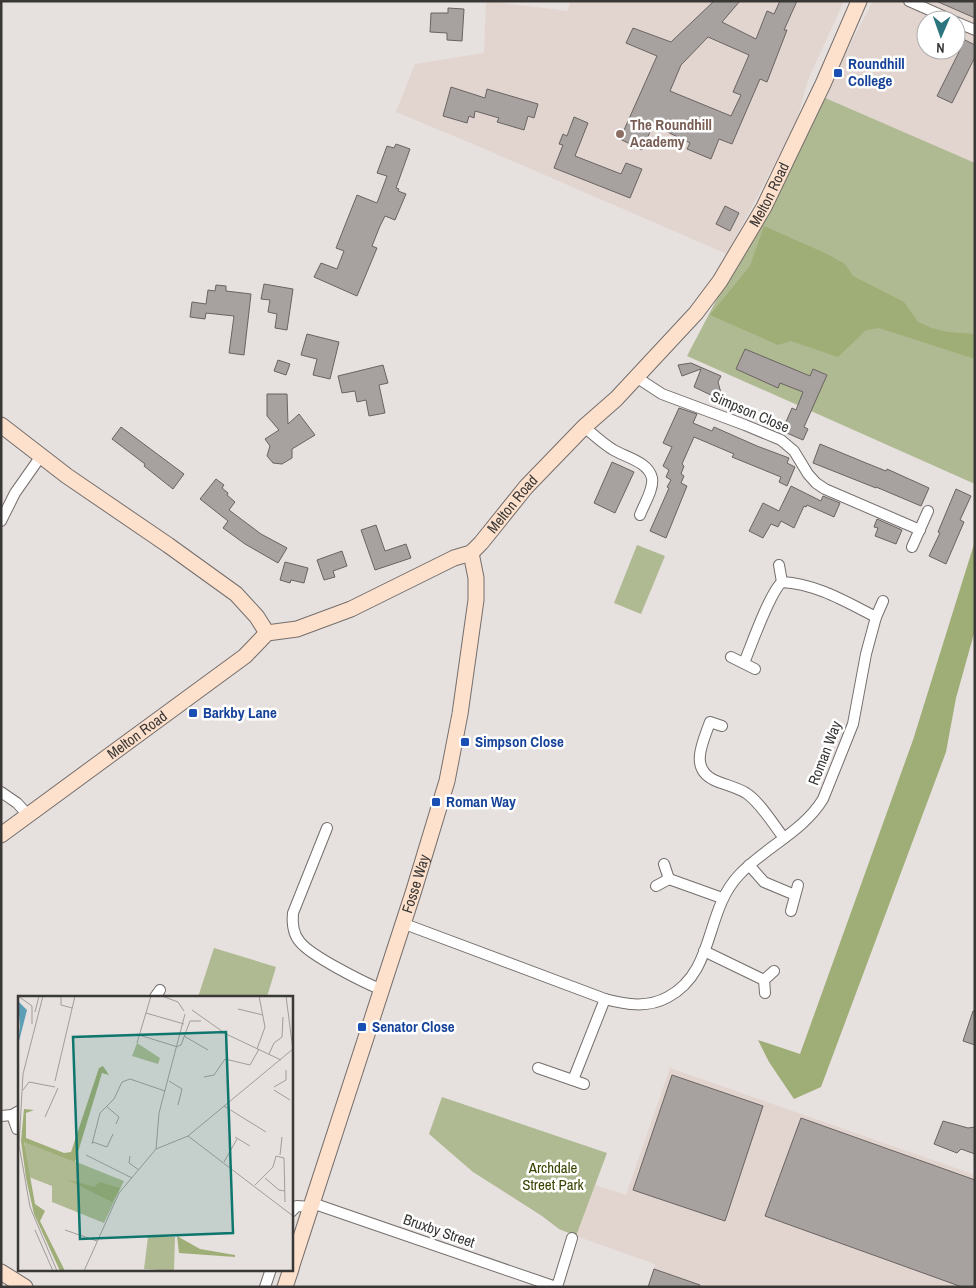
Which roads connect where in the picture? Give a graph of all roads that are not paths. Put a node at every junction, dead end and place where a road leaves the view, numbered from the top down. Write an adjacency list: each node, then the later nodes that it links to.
1 (859, 1): 4 (street, Melton Road)
2 (909, 1): 3 (street)
3 (929, 10)
4 (636, 377): 6 (street, Melton Road); 11 (street, Simpson Close)
5 (1, 425): 7 (street)
6 (584, 427): 9 (street); 13 (street, Melton Road)
7 (41, 456): 10 (street); 18 (street)
8 (928, 511): 11 (street)
9 (640, 515)
10 (1, 521)
11 (920, 530): 12 (street)
12 (912, 547)
13 (471, 553): 18 (street); 34 (street, Fosse Way)
14 (779, 564): 15 (street)
15 (782, 582): 17 (street); 20 (street)
16 (883, 601): 17 (street, Roman Way)
17 (876, 617): 27 (street, Roman Way)
18 (266, 632): 24 (street, Melton Road)
19 (731, 657): 20 (street)
20 (744, 664): 21 (street)
21 (755, 668)
22 (722, 726): 27 (street)
23 (1, 792): 24 (street)
24 (29, 816): 26 (street, Melton Road)
25 (326, 828): 38 (street)
26 (1, 835)
27 (784, 838): 29 (street, Roman Way)
28 (664, 864): 30 (street)
29 (749, 865): 32 (street, Roman Way); 33 (street)
30 (669, 879): 31 (street); 32 (street)
31 (656, 886)
32 (722, 898): 35 (street, Roman Way)
33 (791, 910)
34 (402, 924): 38 (street, Fosse Way); 40 (street, Roman Way)
35 (704, 951): 37 (street); 40 (street, Roman Way)
36 (774, 971): 37 (street)
37 (764, 980): 39 (street)
38 (380, 989): 47 (street, Fosse Way)
39 (765, 993)
40 (605, 999): 42 (street)
41 (538, 1068): 42 (street)
42 (573, 1080): 43 (street)
43 (584, 1084)
44 (15, 1113): 45 (street); 46 (street)
45 (1, 1116)
46 (17, 1129)
47 (312, 1205): 48 (street); 50 (street, Fosse Way); 57 (street, Bruxby Street)
48 (292, 1211)
49 (572, 1238): 57 (street)
50 (292, 1265)
51 (270, 1270): 55 (street)
52 (290, 1270): 56 (street, Fosse Way)
53 (1, 1272): 54 (street)
54 (25, 1287)
55 (265, 1287)
56 (285, 1287)
57 (557, 1287)

